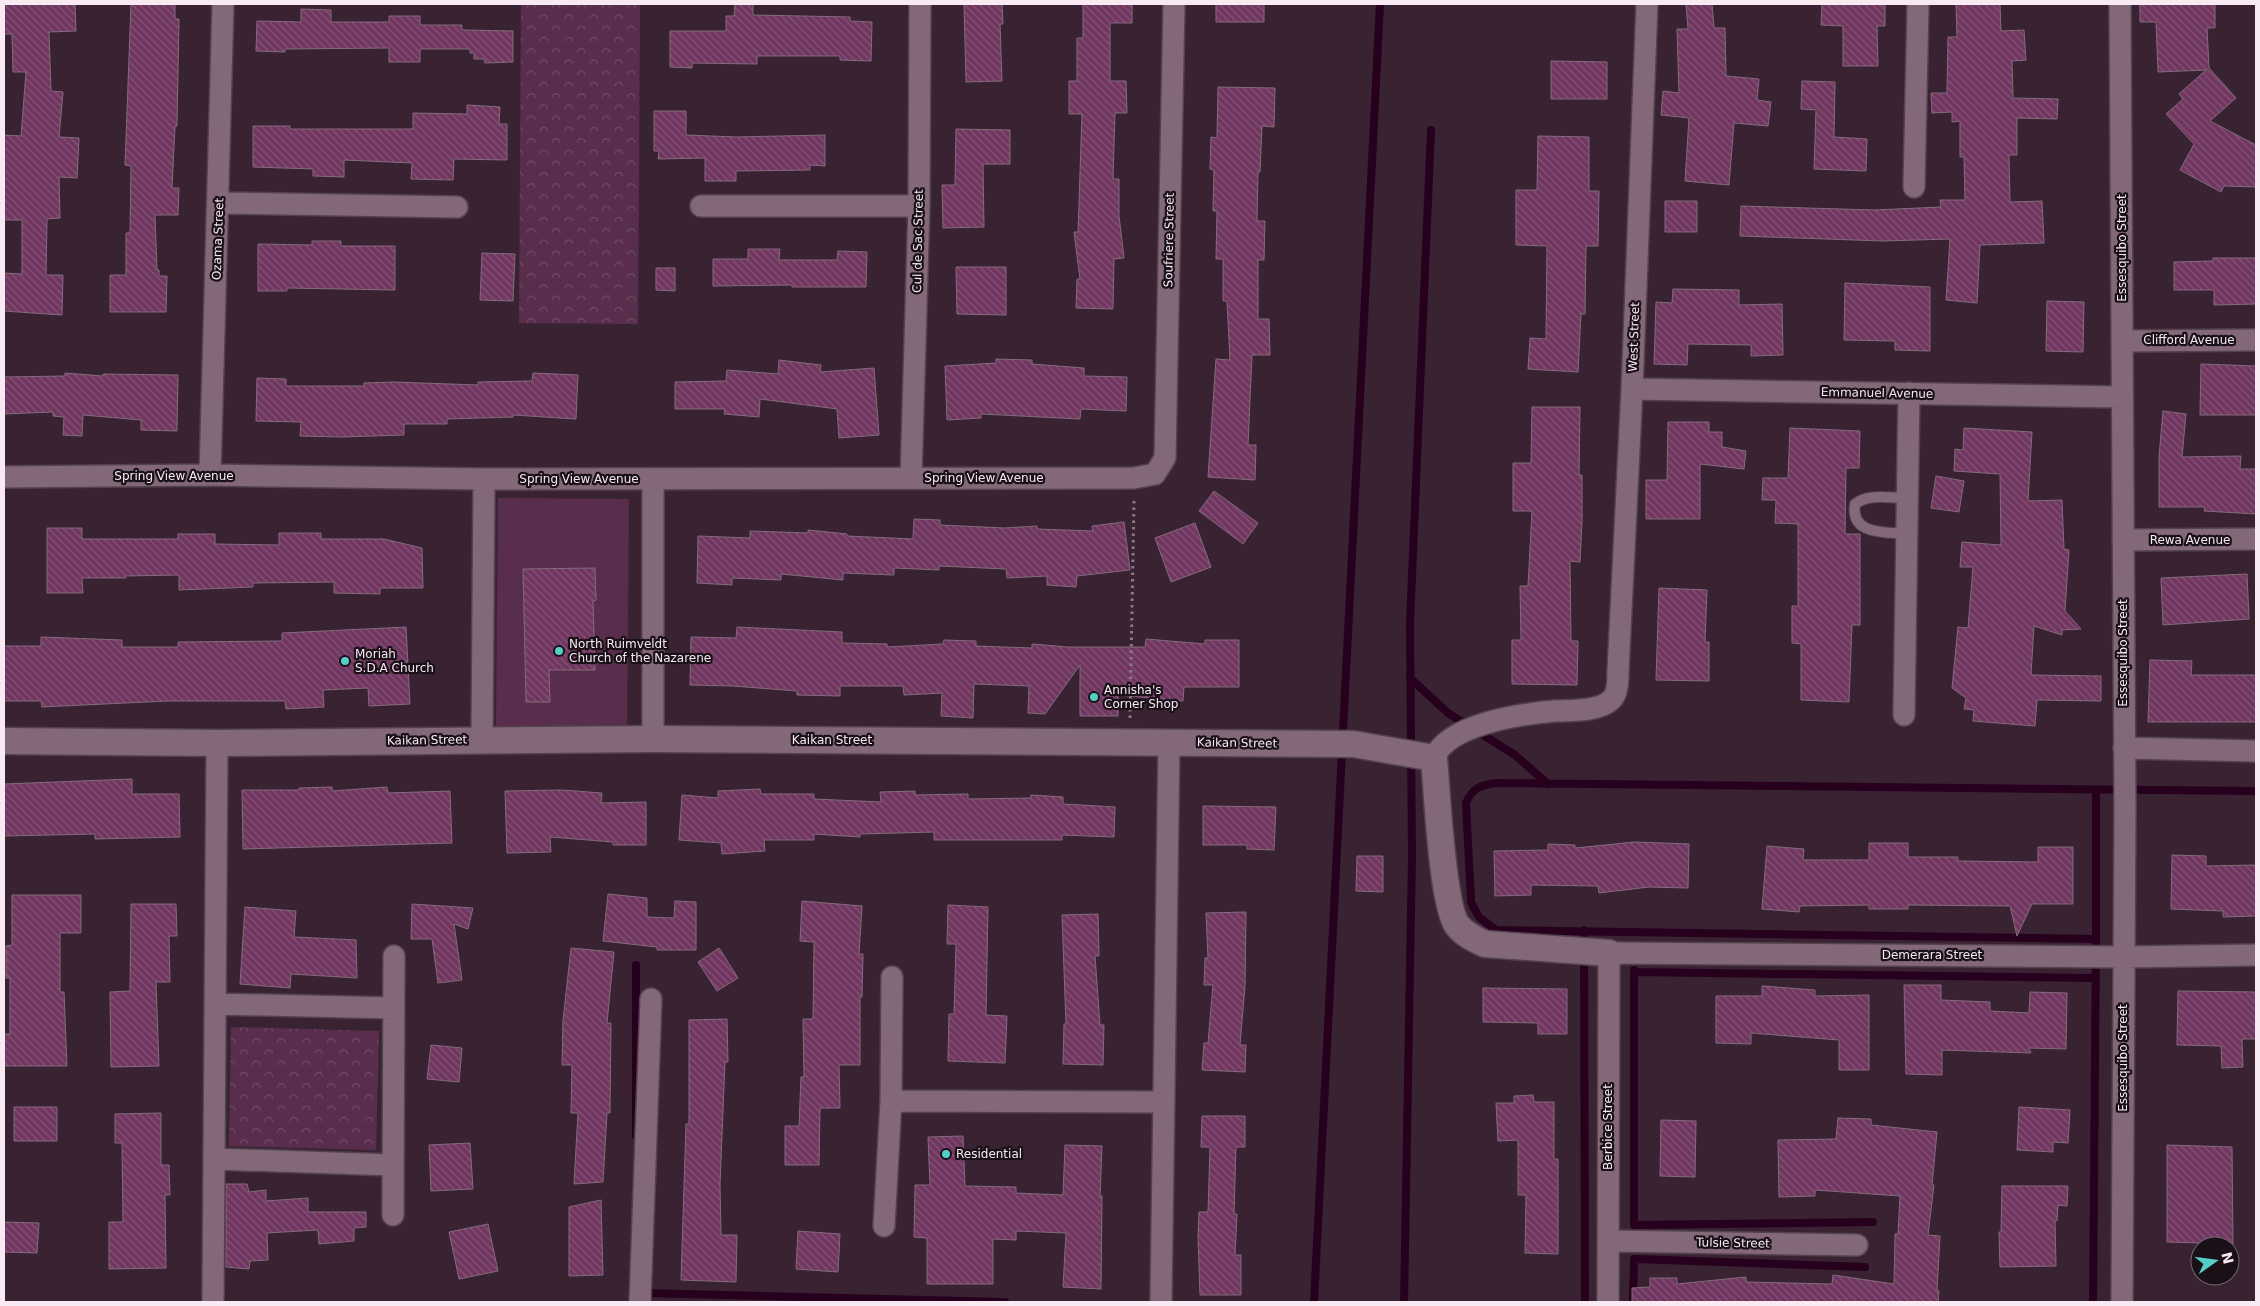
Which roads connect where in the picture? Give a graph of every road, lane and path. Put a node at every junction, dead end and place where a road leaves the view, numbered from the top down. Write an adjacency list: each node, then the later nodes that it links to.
1 (223, 4): 8 (street, Ozama Street)
2 (920, 4): 10 (street, Cul de Sac Street)
3 (1174, 4): 17 (street, Soufriere Street)
4 (1647, 4): 14 (street, West Street)
5 (1918, 4): 7 (street)
6 (2120, 4): 13 (street, Essesquibo Street)
7 (1914, 188)
8 (219, 204): 11 (street); 18 (street, Ozama Street)
9 (701, 206): 10 (street)
10 (919, 206): 20 (street, Cul de Sac Street)
11 (457, 207)
12 (2256, 340): 13 (street, Clifford Avenue)
13 (2122, 341): 16 (street, Essesquibo Street)
14 (1632, 389): 15 (street, Emmanuel Avenue); 37 (street, West Street)
15 (1909, 393): 16 (street, Emmanuel Avenue); 24 (street)
16 (2122, 397): 27 (street, Essesquibo Street)
17 (1155, 474): 21 (street, Spring View Avenue)
18 (210, 475): 19 (street, Spring View Avenue); 22 (street, Spring View Avenue)
19 (4, 477)
20 (911, 478): 21 (street, Spring View Avenue); 23 (street, Spring View Avenue)
21 (1134, 478): 32 (path)
22 (484, 479): 23 (street, Spring View Avenue); 29 (street)
23 (653, 479): 30 (street)
24 (1907, 498): 25 (street); 25 (lane)
25 (1906, 534): 28 (street)
26 (2256, 539): 27 (street, Rewa Avenue)
27 (2123, 540): 36 (street, Essesquibo Street)
28 (1904, 716)
29 (482, 739): 30 (street, Kaikan Street); 34 (street, Kaikan Street)
30 (653, 739): 32 (street, Kaikan Street)
31 (4, 741): 34 (street, Kaikan Street)
32 (1130, 741): 33 (street, Kaikan Street)
33 (1170, 742): 37 (street, Kaikan Street); 47 (street)
34 (216, 743): 44 (street)
35 (2256, 751): 36 (street)
36 (2124, 757): 41 (street, Essesquibo Street)
37 (1434, 758): 38 (street)
38 (1609, 953): 41 (street, Demerara Street); 52 (street, Berbice Street)
39 (2256, 955): 41 (street, Demerara Street)
40 (394, 956): 45 (street)
41 (2124, 957): 58 (street, Essesquibo Street)
42 (892, 977): 46 (street)
43 (651, 1000): 55 (street)
44 (215, 1004): 45 (street); 48 (street)
45 (394, 1008): 49 (street)
46 (891, 1101): 47 (street); 51 (street)
47 (1164, 1102): 56 (street)
48 (214, 1159): 49 (street); 54 (street)
49 (393, 1165): 50 (street)
50 (393, 1215)
51 (884, 1226)
52 (1608, 1241): 53 (street, Tulsie Street); 57 (street, Berbice Street)
53 (1857, 1245)
54 (213, 1302)
55 (640, 1302)
56 (1161, 1302)
57 (1608, 1302)
58 (2122, 1302)

